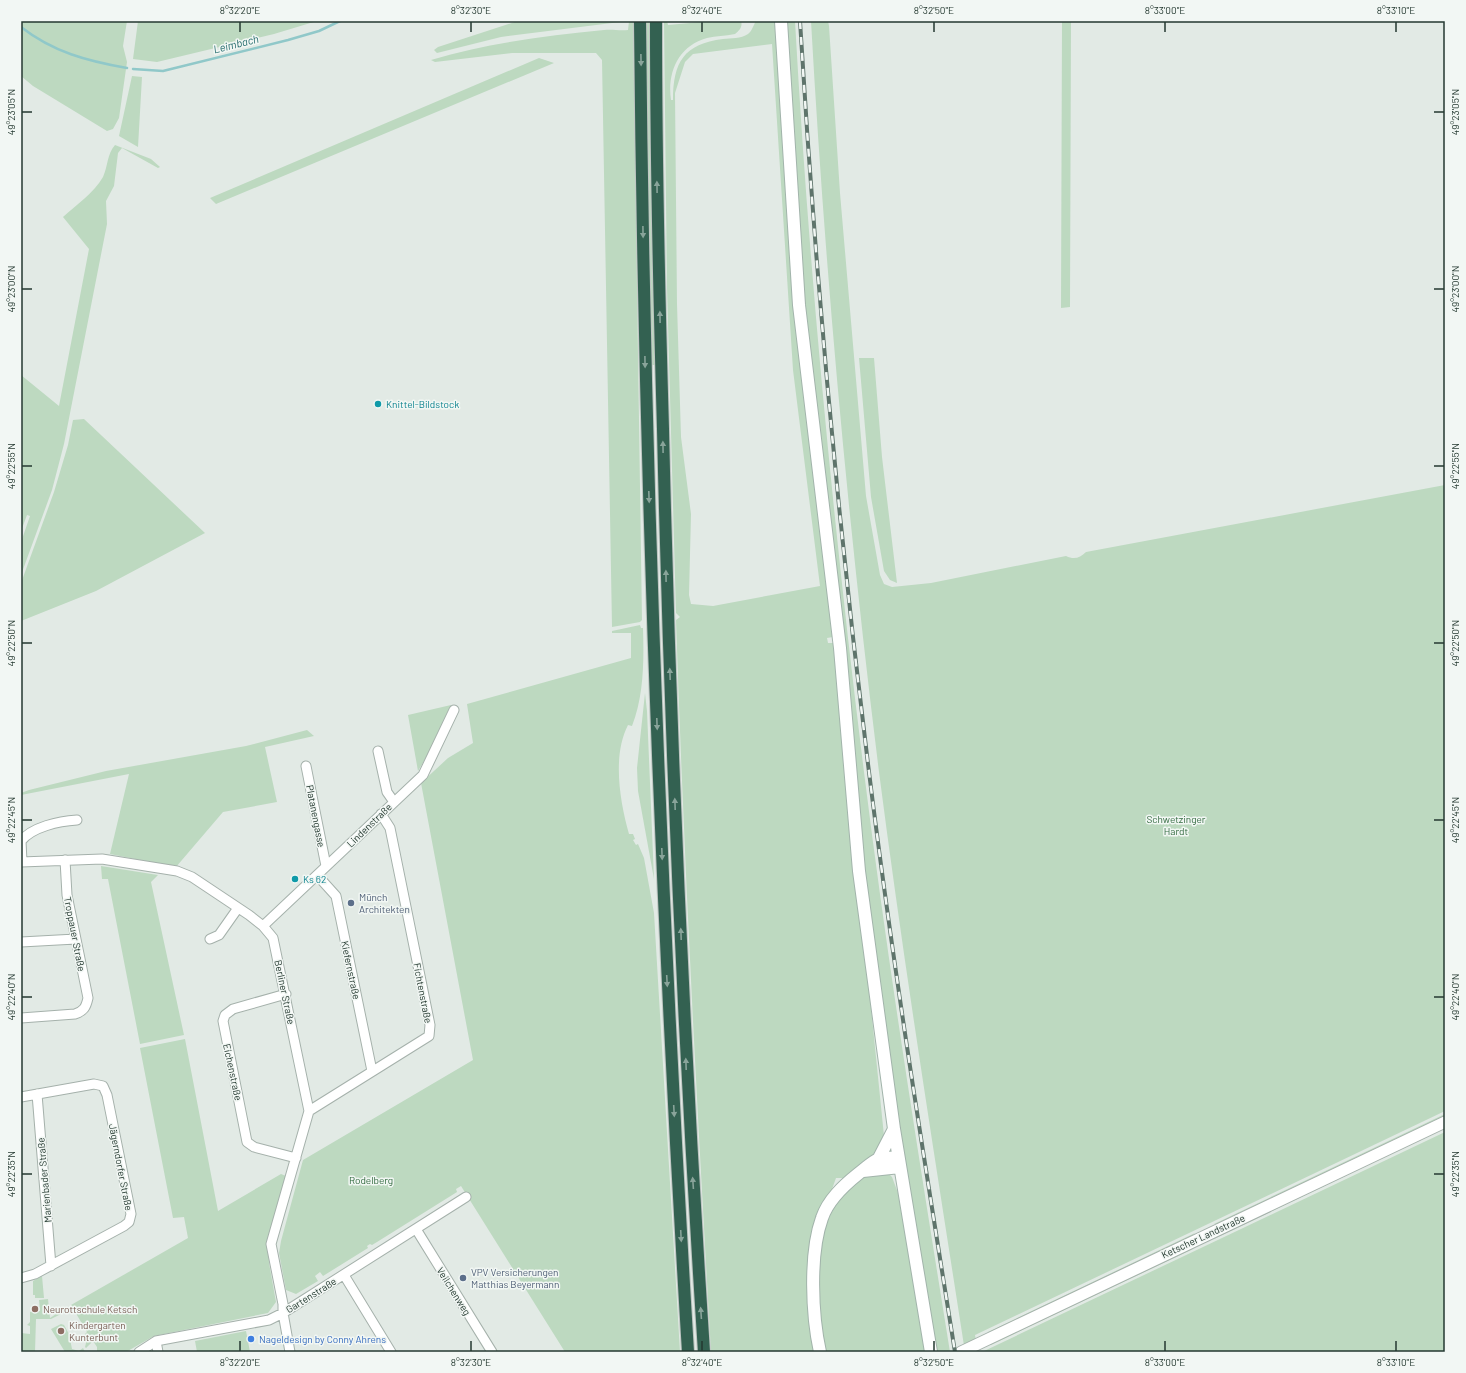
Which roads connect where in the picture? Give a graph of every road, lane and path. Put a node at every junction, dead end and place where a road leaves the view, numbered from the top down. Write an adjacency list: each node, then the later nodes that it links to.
1 (640, 21): 43 (highway, one-way to 43)
2 (656, 21): 44 (highway, one-way to 2)
3 (781, 21): 26 (main road)
4 (454, 710): 7 (street, Lindenstraße)
5 (378, 751): 7 (street)
6 (306, 766): 12 (street, Platanengasse)
7 (394, 802): 8 (street, Lindenstraße)
8 (381, 814): 12 (street, Lindenstraße); 21 (street, Fichtenstraße)
9 (77, 820): 11 (street)
10 (65, 860): 11 (street, Berliner Straße); 14 (street, Berliner Straße); 16 (street, Troppauer Straße)
11 (21, 862)
12 (326, 866): 13 (street, Lindenstraße)
13 (317, 875): 15 (street, Lindenstraße); 21 (street, Kiefernstraße)
14 (238, 908): 15 (street, Berliner Straße); 17 (street)
15 (263, 926): 19 (street, Berliner Straße)
16 (76, 939): 18 (street); 20 (street, Troppauer Straße)
17 (210, 939)
18 (21, 942)
19 (286, 994): 24 (street, Berliner Straße); 27 (street, Eichenstraße)
20 (21, 1018)
21 (372, 1071): 24 (street, Fichtenstraße)
22 (37, 1094): 23 (street); 33 (street, Marienbader Straße); 33 (street, Jägerndorfer Straße)
23 (21, 1097)
24 (309, 1110): 27 (street, Berliner Straße)
25 (1445, 1122): 47 (street, Ketscher Landstraße)
26 (894, 1129): 28 (main road); 29 (main road)
27 (296, 1158): 36 (street, Berliner Straße)
28 (879, 1158): 29 (main road); 30 (main road)
29 (899, 1163): 30 (main road); 46 (main road)
30 (861, 1172): 45 (main road)
31 (466, 1197): 32 (street, Gartenstraße)
32 (416, 1229): 34 (street, Gartenstraße); 42 (street, Veilchenweg)
33 (51, 1266): 35 (street, Jägerndorfer Straße)
34 (344, 1275): 36 (street, Gartenstraße); 41 (street)
35 (21, 1278)
36 (283, 1313): 37 (street, Gartenstraße); 40 (street, Berliner Straße)
37 (156, 1341): 38 (street, Gartenstraße); 39 (street)
38 (139, 1352)
39 (158, 1352)
40 (290, 1352)
41 (391, 1352)
42 (492, 1352)
43 (688, 1352)
44 (704, 1352)
45 (820, 1352)
46 (931, 1352)
47 (960, 1352)

